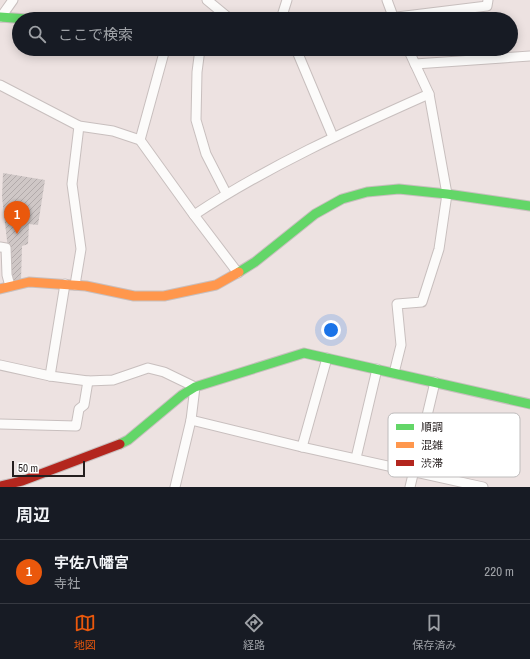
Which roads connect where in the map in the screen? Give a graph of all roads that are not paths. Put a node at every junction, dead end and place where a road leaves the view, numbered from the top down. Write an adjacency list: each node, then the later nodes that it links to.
1 (12, 0): 10 (street)
2 (207, 0): 6 (street)
3 (287, 0): 7 (street)
4 (387, 0): 8 (street)
5 (488, 0): 9 (street)
6 (222, 12)
7 (283, 12)
8 (392, 12)
9 (440, 12)
10 (0, 17): 11 (street)
11 (12, 18)
12 (164, 56): 22 (street)
13 (199, 56): 23 (street)
14 (299, 56): 21 (street)
15 (411, 56): 17 (street)
16 (530, 56): 17 (street)
17 (415, 64): 19 (street)
18 (0, 85): 20 (street)
19 (429, 94): 21 (street); 24 (street)
20 (79, 126): 22 (street); 29 (street)
21 (333, 137): 23 (street)
22 (140, 140): 26 (street)
23 (226, 193): 26 (street)
24 (447, 194): 25 (street); 28 (street); 35 (street)
25 (530, 206)
26 (194, 215): 28 (street)
27 (0, 246): 30 (street)
28 (238, 273): 29 (street)
29 (70, 285): 30 (street); 36 (street)
30 (10, 286): 31 (street)
31 (0, 289)
32 (326, 358): 34 (street); 39 (street); 44 (street)
33 (0, 365): 36 (street)
34 (377, 370): 35 (street); 45 (street)
35 (394, 373): 38 (street)
36 (50, 376): 37 (street)
37 (88, 381): 39 (street); 43 (street)
38 (434, 382): 40 (street); 41 (street)
39 (195, 387): 42 (street); 49 (street)
40 (530, 404)
41 (427, 413)
42 (191, 420): 44 (street); 50 (street)
43 (0, 424)
44 (302, 447): 45 (street)
45 (356, 458): 46 (street)
46 (388, 466)
47 (413, 477): 51 (street)
48 (437, 477): 52 (street)
49 (0, 486)
50 (175, 487)
51 (410, 487)
52 (483, 487)

